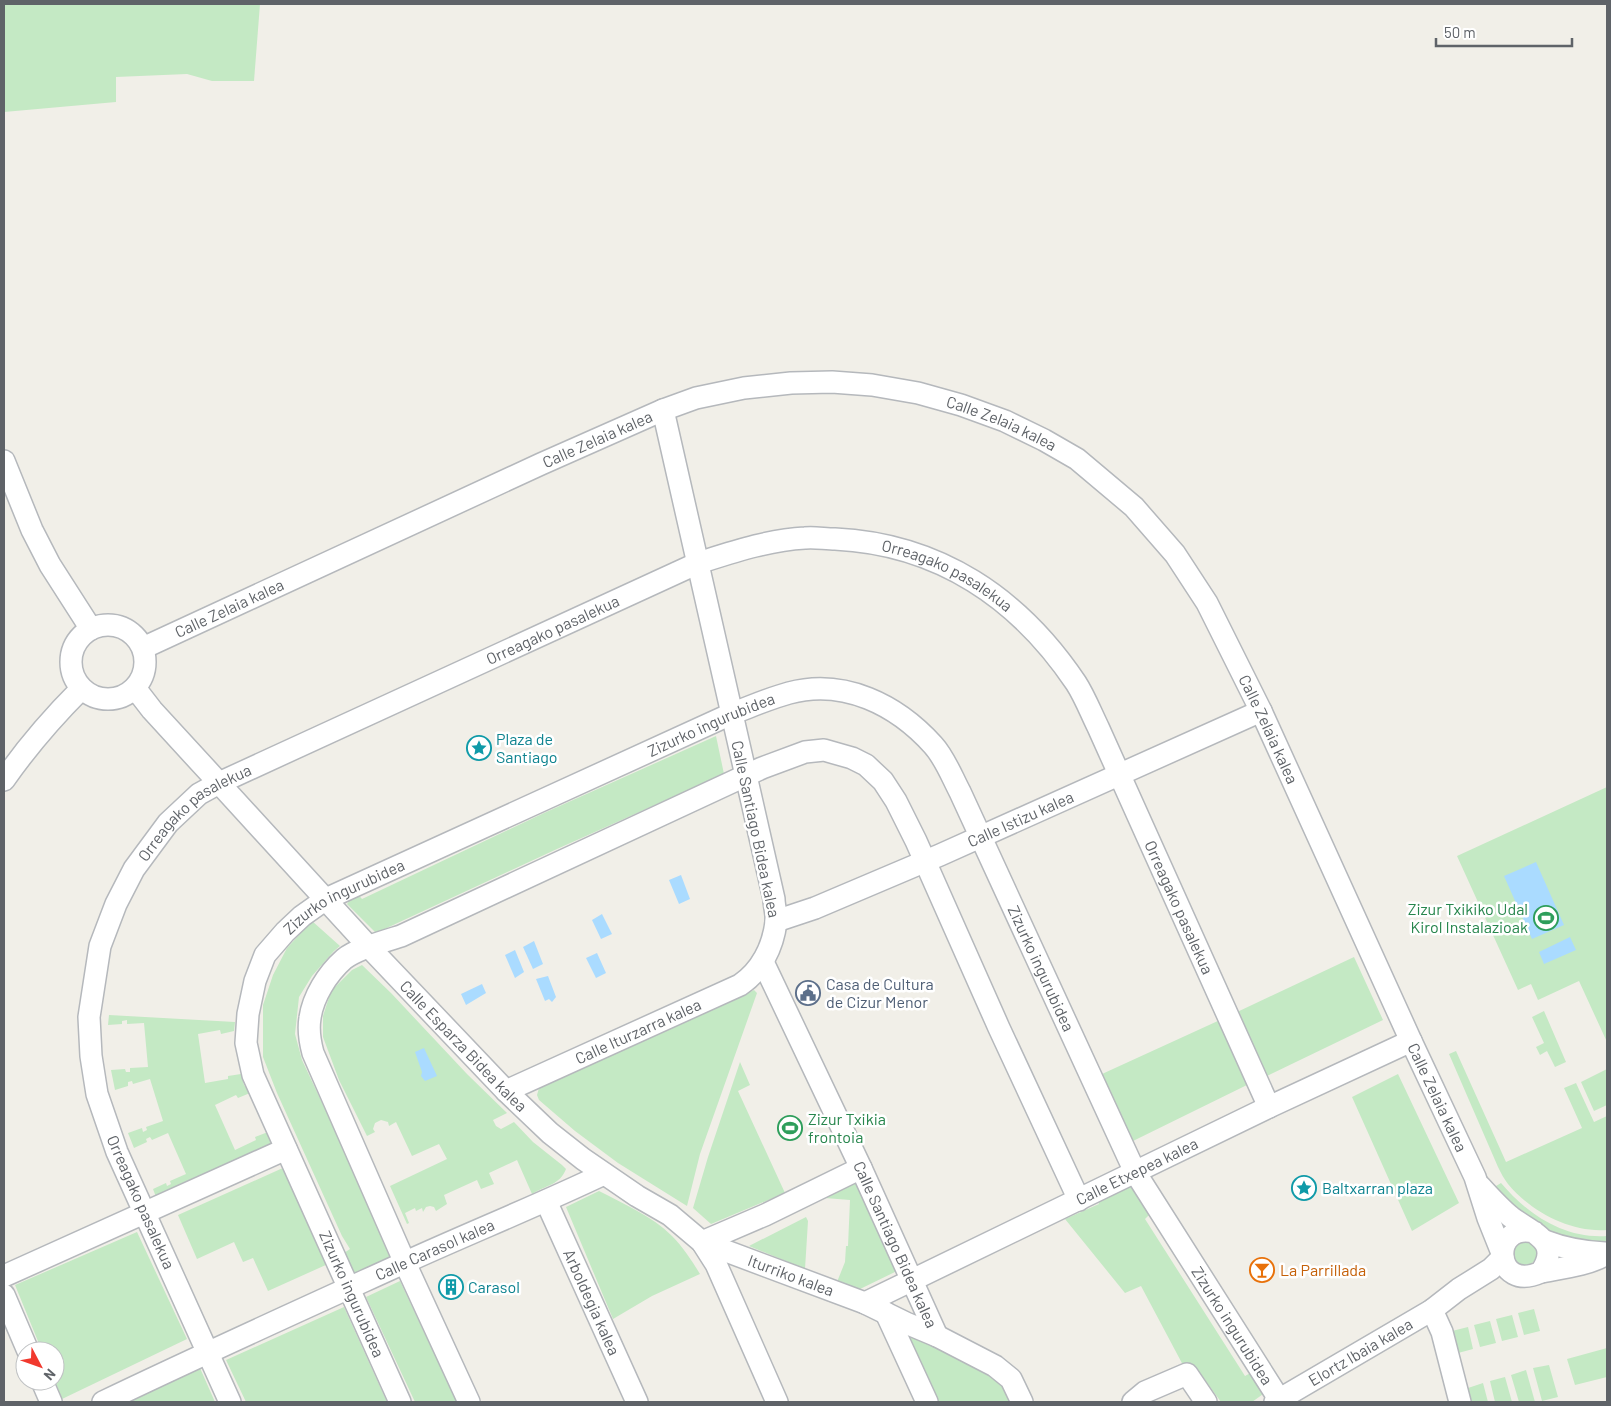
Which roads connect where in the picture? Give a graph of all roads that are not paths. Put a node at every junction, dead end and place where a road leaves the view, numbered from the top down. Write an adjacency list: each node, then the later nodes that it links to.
1 (663, 410): 3 (street, Calle Santiago Bidea kalea); 5 (street, Calle Zelaia kalea); 8 (street, Calle Zelaia kalea)
2 (4, 460): 4 (street)
3 (698, 563): 9 (street, Calle Santiago Bidea kalea); 10 (street, Orreagako pasalekua); 13 (street, Orreagako pasalekua)
4 (91, 629): 5 (street); 7 (street)
5 (143, 648): 6 (street)
6 (135, 688): 7 (street); 13 (street, Calle Esparza Bidea kalea)
7 (82, 689): 12 (street)
8 (1261, 711): 10 (street, Calle Istizu kalea); 20 (street, Calle Zelaia kalea)
9 (731, 714): 11 (street, Calle Santiago Bidea kalea); 14 (street, Zizurko ingurubidea); 16 (street, Zizurko ingurubidea)
10 (1119, 774): 14 (street, Calle Istizu kalea); 22 (street, Orreagako pasalekua)
11 (746, 776): 15 (street); 17 (street, Calle Santiago Bidea kalea); 18 (street)
12 (4, 780)
13 (218, 783): 16 (street, Calle Esparza Bidea kalea); 30 (street, Orreagako pasalekua)
14 (980, 838): 15 (street, Calle Istizu kalea); 25 (street, Zizurko ingurubidea)
15 (924, 862): 17 (street, Calle Istizu kalea); 28 (street)
16 (326, 899): 18 (street, Calle Esparza Bidea kalea); 23 (street, Zizurko ingurubidea)
17 (776, 921): 19 (street, Calle Santiago Bidea kalea)
18 (369, 947): 21 (street, Calle Esparza Bidea kalea); 35 (street)
19 (763, 962): 21 (street, Calle Iturzarra kalea); 24 (street, Calle Santiago Bidea kalea)
20 (1411, 1041): 22 (street, Calle Etxepea kalea); 27 (street, Calle Zelaia kalea)
21 (506, 1090): 26 (street, Calle Esparza Bidea kalea)
22 (1269, 1107): 25 (street, Calle Etxepea kalea)
23 (286, 1149): 30 (street); 39 (street, Zizurko ingurubidea)
24 (861, 1168): 32 (street); 38 (street, Calle Santiago Bidea kalea)
25 (1135, 1172): 28 (street, Calle Etxepea kalea); 47 (street, Zizurko ingurubidea)
26 (604, 1174): 29 (street, Calle Carasol kalea); 32 (street, Calle Esparza Bidea kalea)
27 (1478, 1185): 31 (street, Calle Zelaia kalea); 34 (street, Calle Zelaia kalea)
28 (1079, 1200): 38 (street, Calle Etxepea kalea)
29 (546, 1201): 35 (street, Calle Carasol kalea); 52 (street, Arboldegia kalea)
30 (145, 1212): 37 (street); 46 (street, Orreagako pasalekua)
31 (1539, 1237): 33 (street, Elortz Ibaia kalea); 34 (street); 36 (street)
32 (702, 1242): 41 (street, Iturriko kalea); 53 (street, Calle Esparza Bidea kalea)
33 (1607, 1254): 36 (street, Elortz Ibaia kalea)
34 (1502, 1255): 36 (street); 42 (street, Elortz Ibaia kalea)
35 (405, 1263): 39 (street, Calle Carasol kalea); 51 (street)
36 (1534, 1275): 42 (street, Elortz Ibaia kalea)
37 (4, 1276)
38 (912, 1279): 41 (street, Calle Etxepea kalea); 44 (street, Calle Santiago Bidea kalea)
39 (350, 1289): 46 (street, Calle Carasol kalea); 50 (street, Zizurko ingurubidea)
40 (4, 1295): 45 (street)
41 (865, 1303): 43 (street, Iturriko kalea)
42 (1438, 1305): 47 (street, Elortz Ibaia kalea); 58 (street)
43 (886, 1313): 44 (street, Iturriko kalea); 54 (street)
44 (937, 1336): 55 (street, Iturriko kalea)
45 (24, 1341)
46 (207, 1352): 48 (street, Calle Carasol kalea); 49 (street, Orreagako pasalekua)
47 (1277, 1401)
48 (103, 1402)
49 (230, 1402)
50 (400, 1402)
51 (469, 1402)
52 (638, 1402)
53 (777, 1402)
54 (927, 1402)
55 (1022, 1402)
56 (1133, 1402): 57 (street)
57 (1206, 1402)
58 (1460, 1402)

